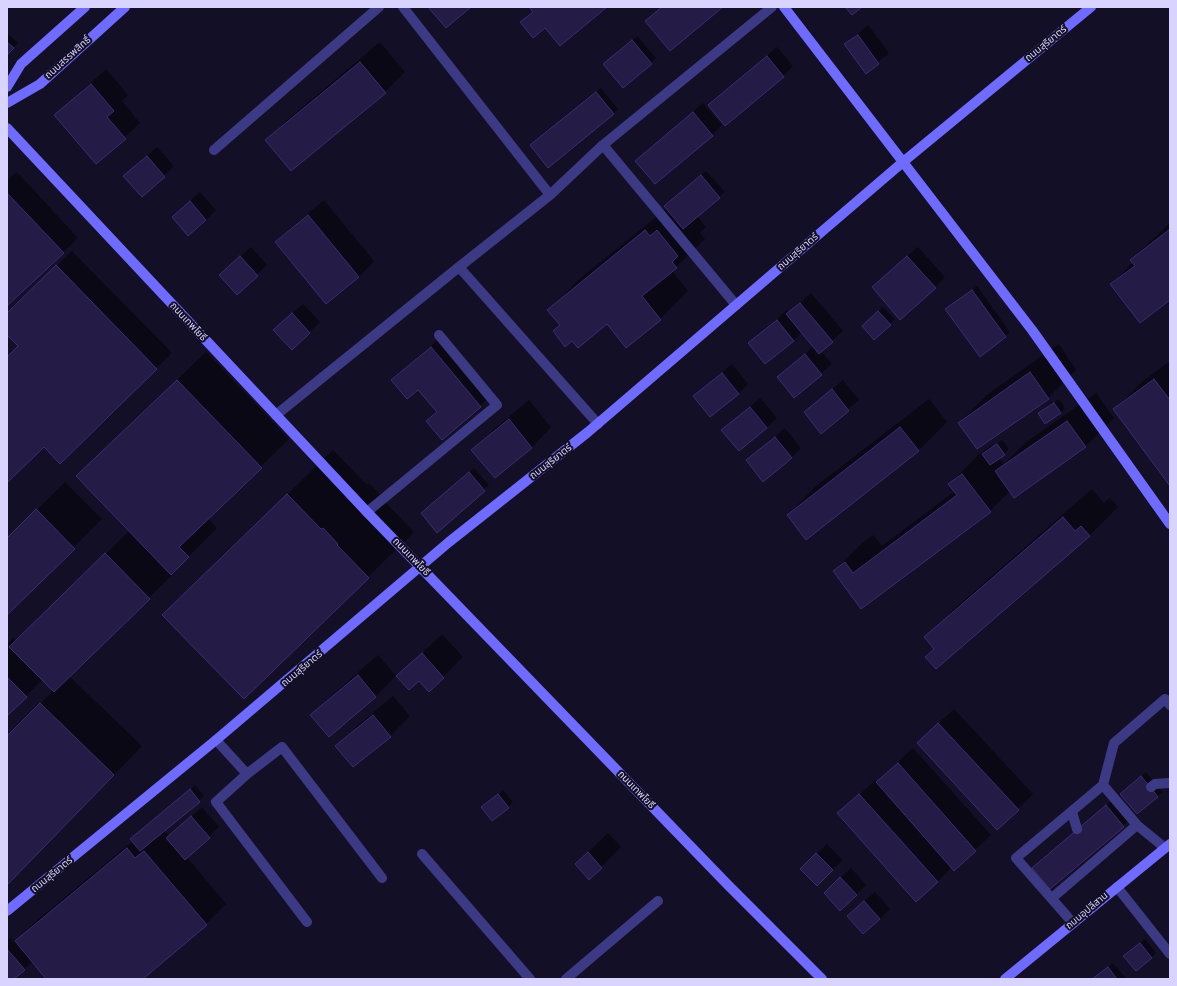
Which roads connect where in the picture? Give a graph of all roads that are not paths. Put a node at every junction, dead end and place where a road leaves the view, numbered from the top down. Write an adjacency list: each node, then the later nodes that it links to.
1 (85, 7): 8 (street)
2 (125, 7): 9 (street, ถนนสรรพสิทธิ์)
3 (379, 7): 12 (street)
4 (403, 7): 14 (street)
5 (772, 7): 11 (street)
6 (784, 7): 13 (street)
7 (1091, 7): 13 (street, ถนนสุริยาตร์)
8 (7, 87)
9 (7, 103)
10 (7, 128): 18 (street, ถนนเทพโยธี)
11 (603, 145): 14 (street); 16 (street)
12 (214, 150)
13 (903, 162): 16 (street, ถนนสุริยาตร์); 21 (street)
14 (550, 195): 15 (street)
15 (459, 267): 18 (street); 19 (street)
16 (736, 305): 19 (street, ถนนสุริยาตร์)
17 (439, 335): 20 (street)
18 (276, 415): 20 (street, ถนนเทพโยธี)
19 (598, 424): 22 (street, ถนนสุริยาตร์)
20 (367, 512): 22 (street, ถนนเทพโยธี)
21 (1170, 524)
22 (421, 568): 24 (street, ถนนสุริยาตร์); 44 (street, ถนนเทพโยธี)
23 (1170, 706): 27 (street)
24 (216, 740): 25 (street); 38 (street, ถนนสุริยาตร์)
25 (247, 774): 34 (street); 39 (street)
26 (1170, 783): 28 (street)
27 (1103, 785): 29 (street); 30 (street)
28 (1151, 788)
29 (1072, 812): 31 (street); 36 (street)
30 (1137, 825): 32 (street); 36 (street)
31 (1076, 829)
32 (1168, 846): 35 (street, ถนนอุปลีสาน)
33 (422, 854): 42 (street)
34 (382, 878)
35 (1117, 887): 40 (street, ถนนอุปลีสาน); 41 (street)
36 (1052, 898): 40 (street)
37 (658, 901): 43 (street)
38 (7, 911)
39 (307, 922)
40 (1073, 923): 45 (street, ถนนอุปลีสาน)
41 (1170, 954)
42 (530, 979)
43 (566, 979)
44 (822, 979)
45 (1005, 979)

